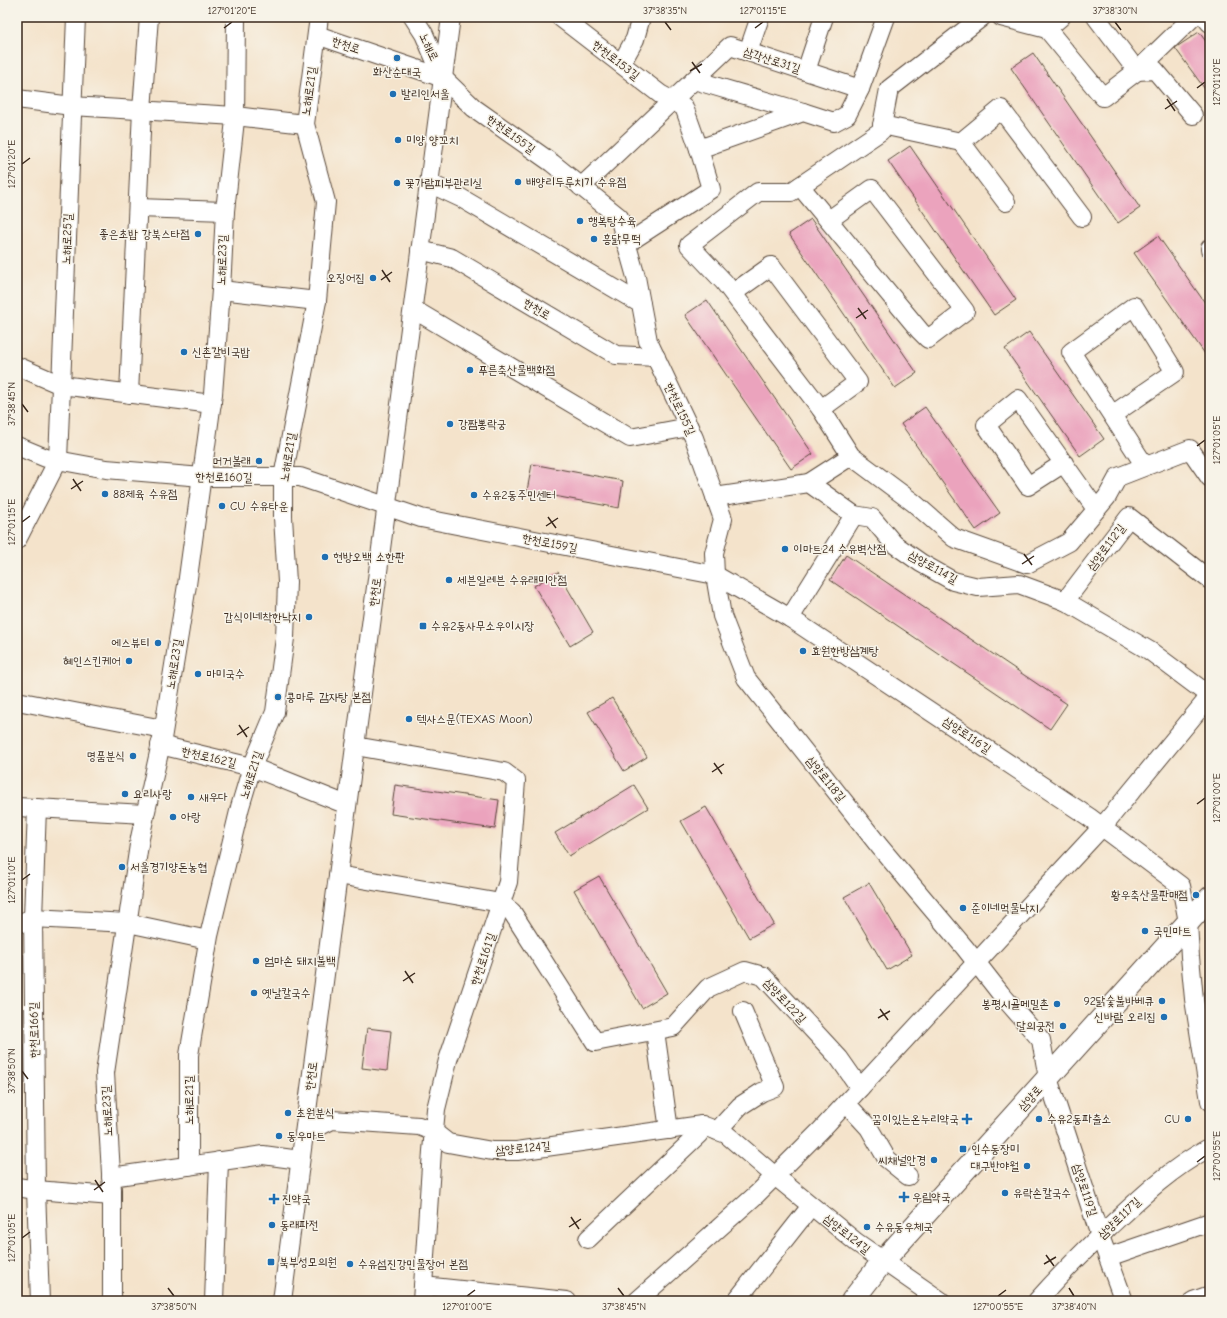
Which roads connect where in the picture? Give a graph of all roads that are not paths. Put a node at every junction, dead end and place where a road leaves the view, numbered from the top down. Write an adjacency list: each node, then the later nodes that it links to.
1 (76, 17): 30 (street, 노해로25길)
2 (148, 17): 31 (street)
3 (236, 17): 34 (street, 노해로23길)
4 (319, 17): 20 (street, 노해로21길)
5 (413, 17): 25 (street, 노해로)
6 (451, 17): 25 (street, 한천로)
7 (561, 17): 22 (street, 한천로153길)
8 (641, 17): 22 (street)
9 (824, 17): 23 (street)
10 (886, 17): 27 (street)
11 (982, 17): 36 (street)
12 (1001, 17): 19 (street)
13 (1061, 17): 19 (street)
14 (1096, 17): 24 (street)
15 (1193, 17): 24 (street)
16 (1205, 17): 18 (street)
17 (758, 18): 21 (street)
18 (1210, 23)
19 (1047, 29): 24 (street)
20 (317, 35): 25 (street, 한천로); 35 (street, 노해로21길)
21 (748, 52): 23 (street, 삼각산로31길); 26 (street, 삼각산로31길)
22 (621, 64): 29 (street, 한천로153길)
23 (806, 71): 27 (street, 삼각산로31길)
24 (1137, 71): 33 (street)
25 (443, 78): 39 (street, 한천로); 41 (street, 한천로155길)
26 (694, 80): 29 (street, 삼각산로31길); 32 (street)
27 (860, 89): 32 (street)
28 (17, 99): 30 (street)
29 (673, 100): 38 (street); 41 (street)
30 (72, 106): 31 (street); 56 (street, 노해로25길)
31 (142, 110): 34 (street); 43 (street)
32 (803, 112): 38 (street)
33 (1193, 115)
34 (235, 116): 35 (street); 44 (street, 노해로23길)
35 (305, 124): 51 (street, 노해로21길)
36 (882, 125): 37 (street); 40 (street)
37 (961, 142): 42 (street); 45 (street)
38 (699, 149): 47 (street)
39 (429, 183): 48 (street, 한천로); 52 (street)
40 (800, 186): 46 (street); 50 (street)
41 (581, 187): 47 (street, 한천로155길)
42 (1006, 202)
43 (138, 208): 44 (street); 57 (street)
44 (224, 211): 49 (street, 노해로23길)
45 (1082, 218)
46 (829, 220): 46 (street)
47 (626, 244): 52 (street, 한천로155길)
48 (420, 250): 53 (street, 한천로); 54 (street, 한천로)
49 (221, 290): 51 (street); 58 (street, 노해로23길)
50 (733, 293): 59 (street); 59 (street)
51 (317, 301): 68 (street, 노해로21길)
52 (641, 304): 54 (street, 한천로155길)
53 (413, 309): 61 (street); 72 (street, 한천로)
54 (656, 357): 61 (street, 한천로155길)
55 (17, 366): 56 (street)
56 (61, 385): 57 (street); 64 (street, 노해로25길)
57 (129, 394): 58 (street)
58 (212, 404): 67 (street, 노해로23길)
59 (821, 409): 63 (street)
60 (1112, 416): 60 (street); 66 (street)
61 (689, 427): 71 (street, 한천로155길)
62 (17, 446): 64 (street, 한천로160길)
63 (850, 456): 70 (street); 73 (street)
64 (58, 460): 67 (street, 한천로160길); 75 (street)
65 (1064, 463): 65 (street); 73 (street)
66 (1145, 466): 69 (street); 73 (street)
67 (202, 477): 68 (street, 한천로160길); 82 (street, 노해로23길)
68 (283, 477): 72 (street, 한천로160길); 84 (street, 노해로21길)
69 (1210, 478)
70 (809, 483): 71 (street); 74 (street)
71 (715, 497): 76 (street, 한천로155길)
72 (386, 506): 76 (street, 한천로159길); 83 (street, 한천로)
73 (1096, 509)
74 (854, 515): 78 (street, 삼양로114길); 79 (street)
75 (17, 540)
76 (715, 575): 79 (street, 삼양로116길); 97 (street, 삼양로118길)
77 (1210, 580): 78 (street, 삼양로112길)
78 (1065, 601): 80 (street, 삼양로114길)
79 (790, 618): 89 (street, 삼양로116길)
80 (1210, 696): 89 (street)
81 (17, 701): 82 (street, 한천로162길)
82 (162, 737): 84 (street, 한천로162길); 88 (street, 노해로23길)
83 (355, 746): 85 (street, 한천로); 92 (street, 한천로161길)
84 (252, 767): 85 (street, 한천로162길); 96 (street, 노해로21길)
85 (347, 804): 90 (street, 한천로)
86 (17, 807): 87 (street)
87 (37, 808): 88 (street); 93 (street)
88 (145, 814): 95 (street, 노해로23길)
89 (1102, 827): 94 (street, 삼양로116길); 97 (street)
90 (338, 875): 92 (street); 107 (street, 한천로)
91 (1210, 898): 94 (main road, 삼양로)
92 (502, 903): 99 (street, 삼양로122길); 106 (street, 한천로161길)
93 (25, 921): 95 (street); 116 (street, 한천로166길)
94 (1188, 922): 100 (main road, 삼양로); 102 (street)
95 (128, 923): 96 (street); 114 (street, 노해로23길)
96 (208, 940): 111 (street, 노해로21길)
97 (976, 963): 100 (street, 삼양로118길); 101 (street)
98 (743, 1011): 104 (street)
99 (656, 1031): 101 (street, 삼양로122길); 105 (street)
100 (1048, 1078): 120 (street, 삼양로119길); 123 (main road, 삼양로)
101 (860, 1088): 103 (street)
102 (1210, 1101)
103 (846, 1103): 112 (street); 113 (street)
104 (710, 1128): 105 (street, 삼양로124길); 112 (street, 삼양로124길); 121 (street)
105 (669, 1130): 106 (street, 삼양로124길)
106 (434, 1132): 107 (street, 삼양로124길); 124 (street, 한천로161길)
107 (304, 1134): 109 (street, 한천로)
108 (1210, 1152): 120 (street, 삼양로117길)
109 (300, 1160): 110 (street); 129 (street, 한천로)
110 (219, 1161): 111 (street); 128 (street)
111 (189, 1166): 114 (street)
112 (775, 1176): 118 (street, 삼양로124길); 131 (street)
113 (908, 1176)
114 (111, 1177): 117 (street, 노해로23길)
115 (17, 1187): 116 (street)
116 (36, 1190): 117 (street); 126 (street, 한천로166길)
117 (112, 1196): 127 (street, 노해로23길)
118 (811, 1206): 123 (street, 삼양로124길); 132 (street, 삼양로124길)
119 (1210, 1222): 122 (street, 삼양로117길)
120 (1100, 1236): 122 (street, 삼양로119길); 135 (street, 삼양로117길)
121 (588, 1239)
122 (1108, 1257): 136 (street, 삼양로119길)
123 (883, 1261): 133 (main road, 삼양로); 134 (street, 삼양로124길)
124 (423, 1293): 130 (street)
125 (1210, 1295): 137 (street)
126 (40, 1301)
127 (112, 1301)
128 (214, 1301)
129 (282, 1301)
130 (567, 1301)
131 (637, 1301)
132 (736, 1301)
133 (852, 1301)
134 (941, 1301)
135 (1036, 1301)
136 (1124, 1301)
137 (1193, 1301)

